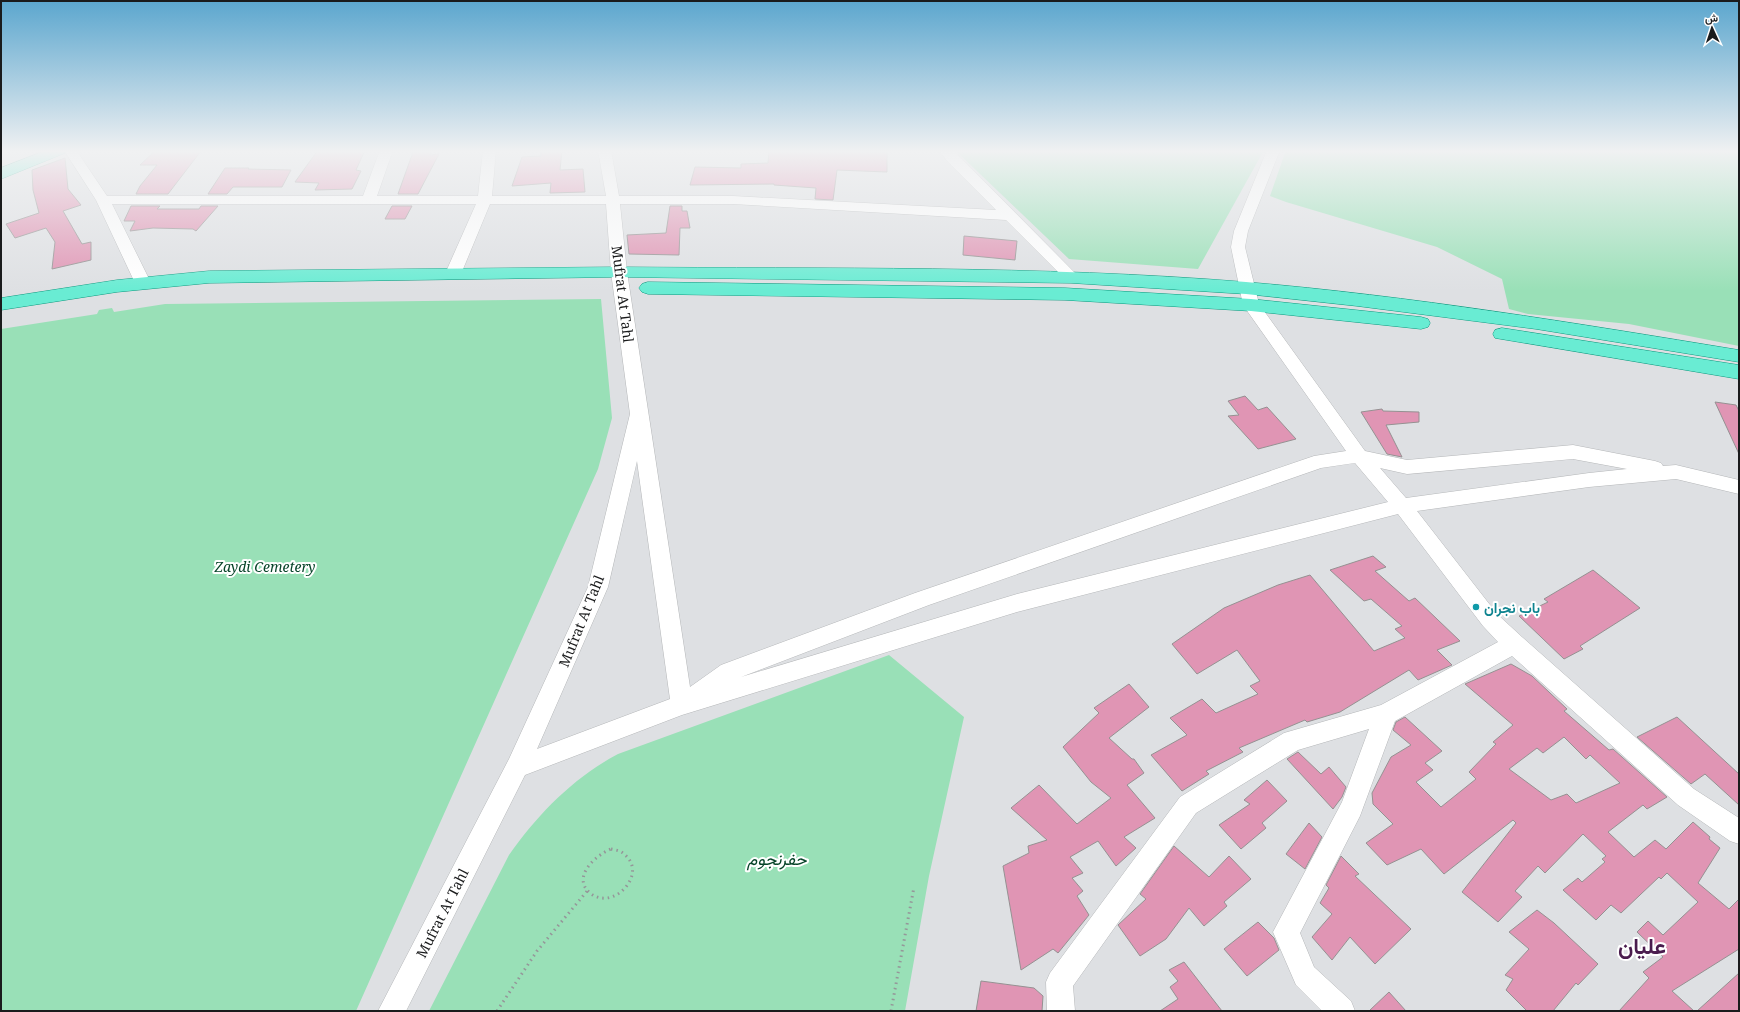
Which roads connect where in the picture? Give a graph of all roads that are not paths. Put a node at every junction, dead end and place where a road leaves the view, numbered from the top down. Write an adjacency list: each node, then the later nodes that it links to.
1 (101, 197): 5 (street)
2 (992, 197): 8 (street)
3 (1255, 197): 13 (street)
4 (613, 199): 7 (street); 8 (street); 11 (street, Mufrat At Tahl)
5 (103, 200): 6 (street); 12 (street)
6 (369, 200): 7 (street)
7 (485, 200): 9 (street)
8 (1010, 216): 10 (street)
9 (453, 274): 11 (main road); 12 (main road)
10 (1071, 277): 11 (main road); 13 (main road)
11 (620, 280): 15 (main road); 16 (main road); 19 (street, Mufrat At Tahl)
12 (143, 283): 14 (main road)
13 (1246, 288): 15 (street); 17 (main road)
14 (1, 304)
15 (1251, 305): 18 (main road); 20 (street)
16 (1, 318)
17 (1739, 356)
18 (1739, 372)
19 (639, 414): 25 (street); 27 (street, Mufrat At Tahl)
20 (1359, 456): 21 (street); 23 (street); 25 (street)
21 (1676, 472): 22 (street); 23 (street)
22 (1739, 487)
23 (1402, 506): 24 (street); 25 (street)
24 (1514, 644): 26 (street); 28 (street)
25 (682, 705): 27 (street)
26 (1386, 714): 30 (street); 31 (street)
27 (517, 767): 29 (street, Mufrat At Tahl)
28 (1739, 832)
29 (392, 1011)
30 (1061, 1011)
31 (1340, 1011)

